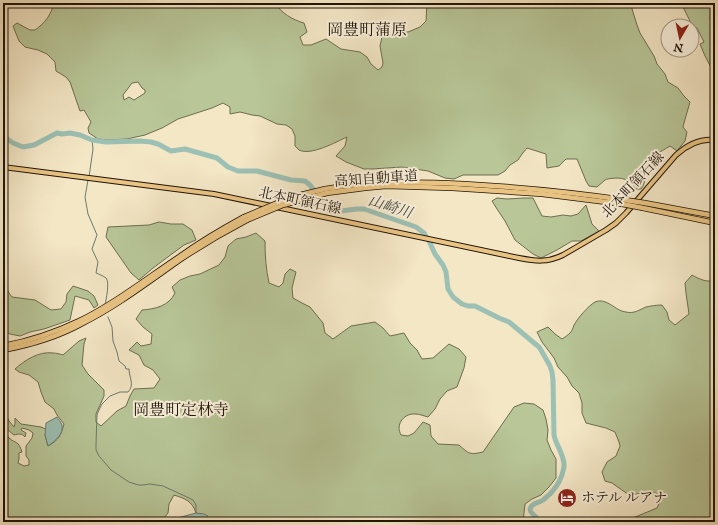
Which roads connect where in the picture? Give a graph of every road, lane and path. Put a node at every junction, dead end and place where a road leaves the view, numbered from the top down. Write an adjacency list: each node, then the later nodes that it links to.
1 (715, 140): 2 (main road, 北本町領石線)
2 (3, 167)
3 (644, 205): 4 (highway, 高知自動車道); 5 (highway, 高知自動車道); 6 (highway, 高知自動車道, bridge)
4 (715, 216)
5 (715, 223)
6 (80, 323): 7 (highway, 高知自動車道); 8 (highway, 高知自動車道)
7 (3, 346)
8 (3, 350)

